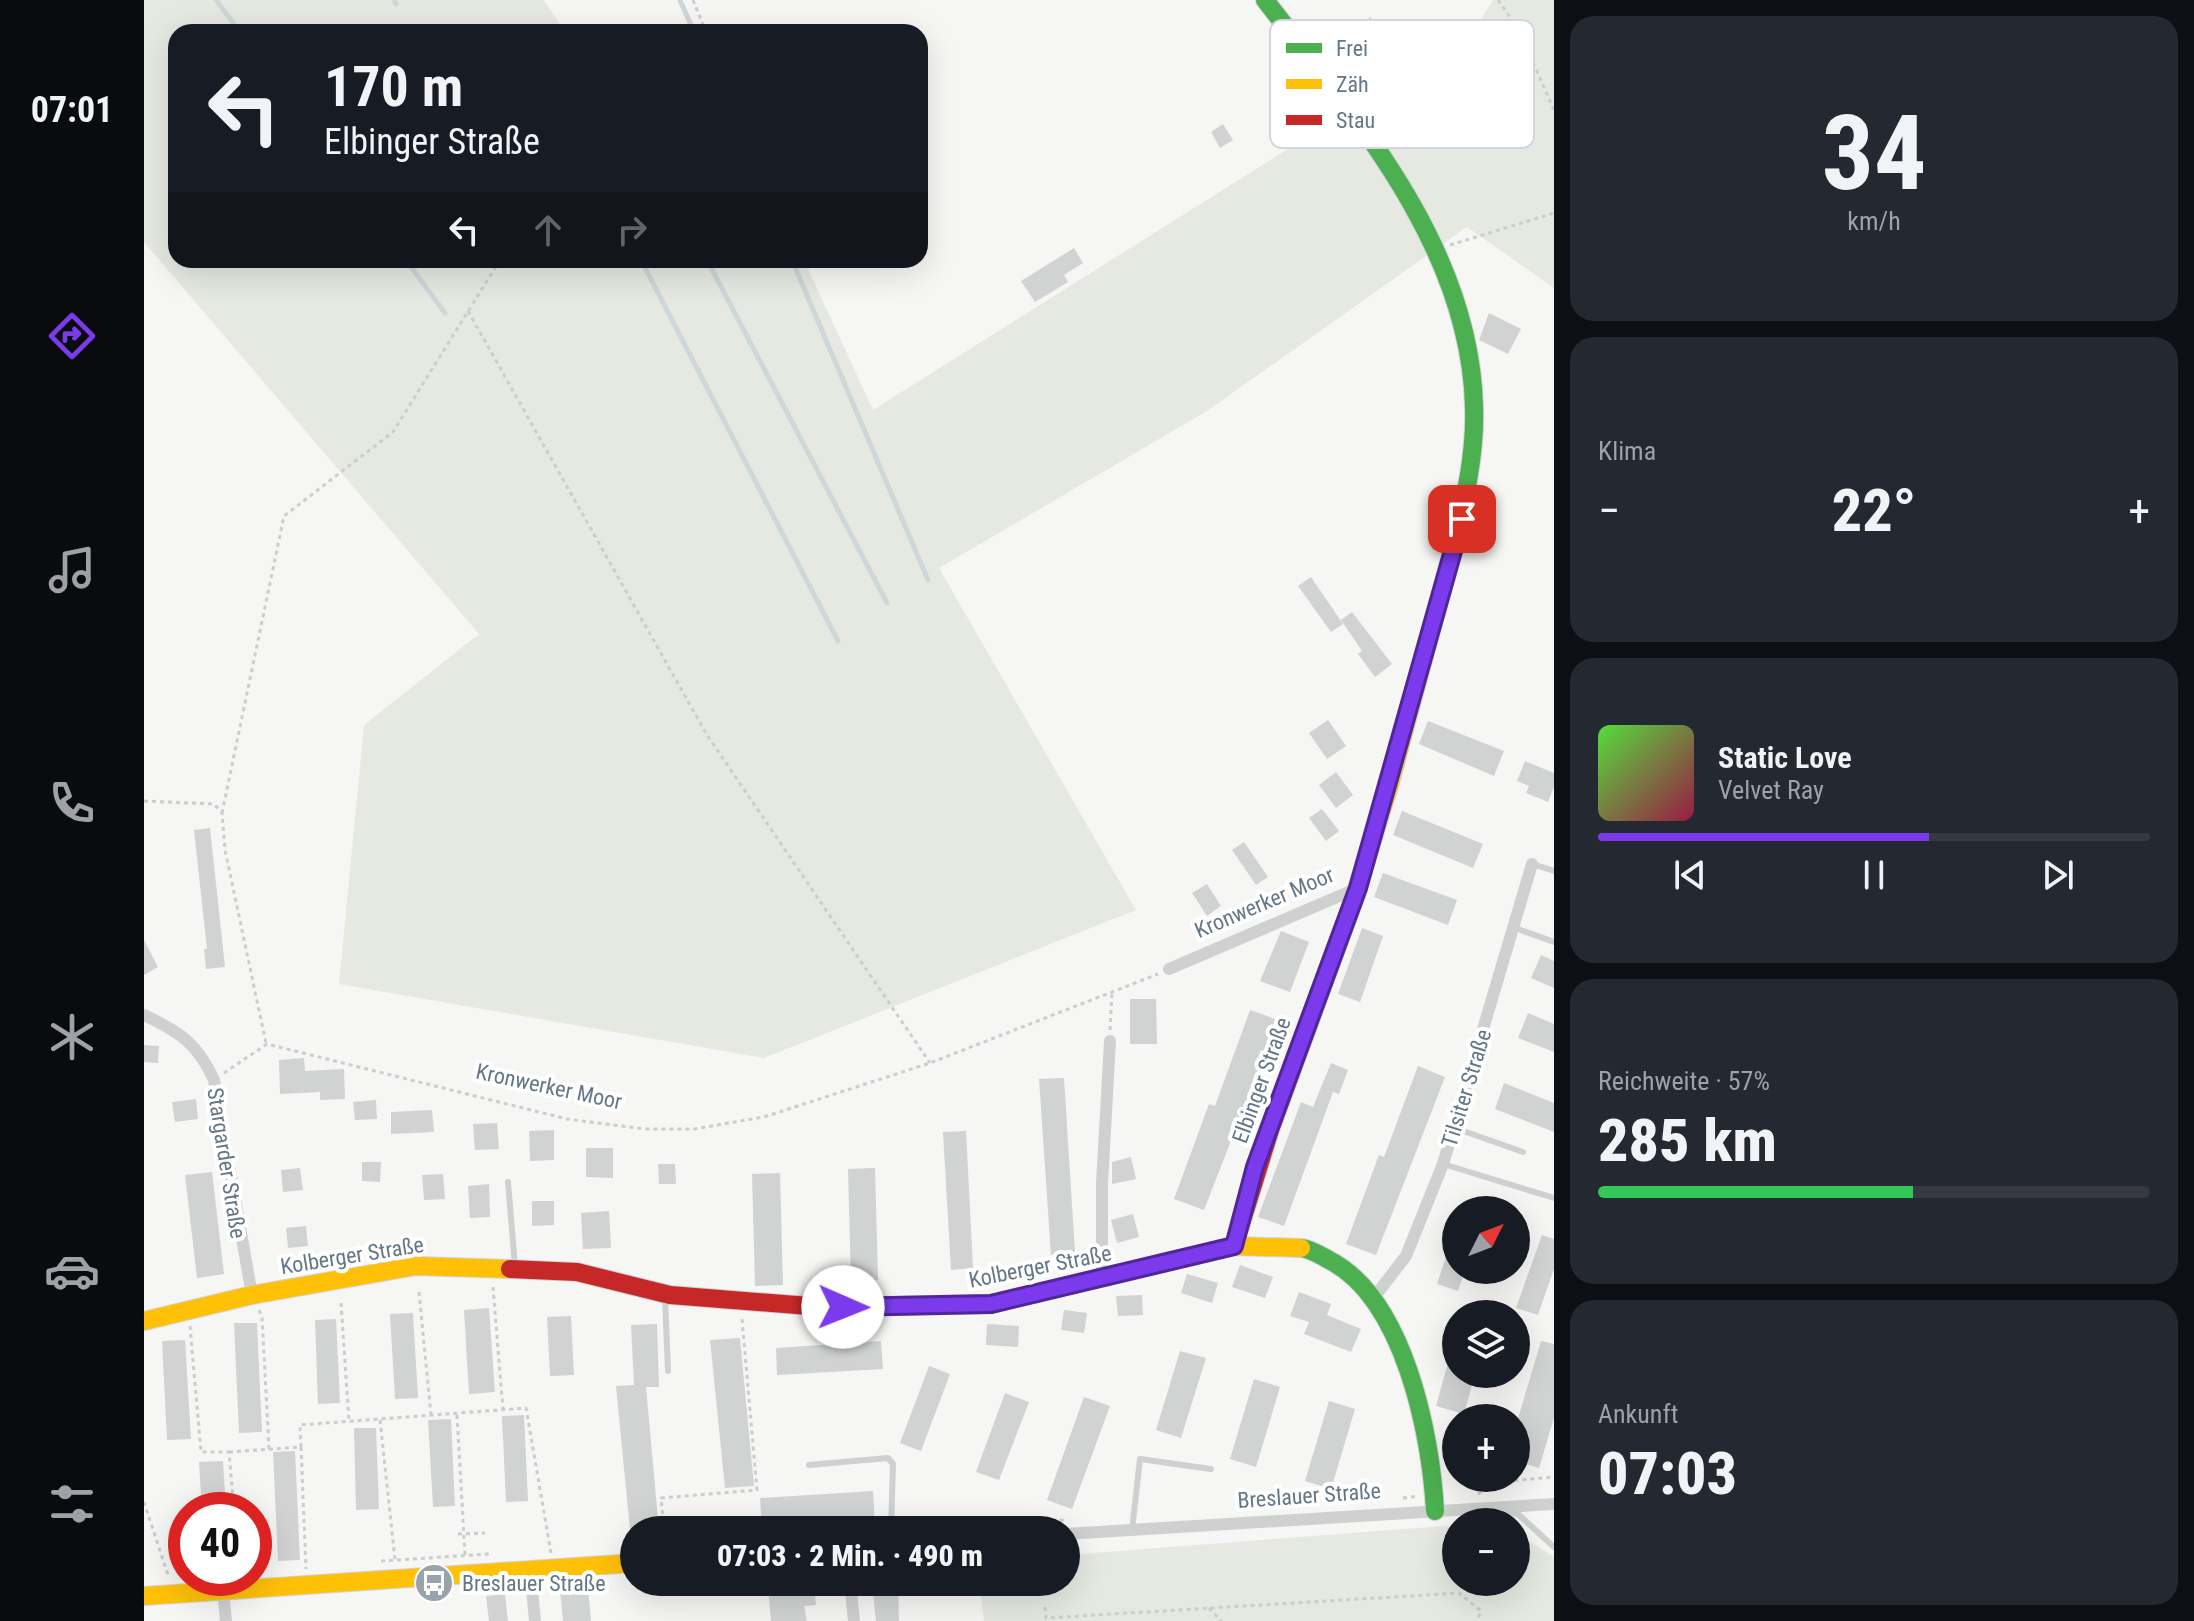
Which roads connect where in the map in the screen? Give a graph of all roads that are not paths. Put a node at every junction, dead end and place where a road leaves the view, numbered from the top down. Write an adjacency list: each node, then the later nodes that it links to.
1 (1265, 0): 2 (street, Kronwerker Moor)
2 (1280, 20)
3 (1375, 148): 6 (street, Kronwerker Moor)
4 (1532, 864): 5 (lane); 7 (street, Tilsiter Straße)
5 (1554, 871)
6 (1358, 888): 9 (street, Kronwerker Moor); 17 (street, Elbinger Straße)
7 (1515, 928): 8 (lane); 12 (street, Tilsiter Straße)
8 (1554, 942)
9 (1169, 969)
10 (144, 1015): 21 (street, Stargarder Straße)
11 (1110, 1041): 19 (street)
12 (1454, 1128): 13 (lane); 14 (street, Tilsiter Straße)
13 (1523, 1152)
14 (1443, 1164): 16 (lane); 22 (street, Tilsiter Straße)
15 (508, 1182): 18 (lane)
16 (1554, 1198)
17 (1234, 1246): 19 (street, Kolberger Straße); 22 (street, Kolberger Straße)
18 (515, 1268): 20 (street, Kolberger Straße); 21 (street, Kolberger Straße)
19 (1102, 1279): 20 (street, Kolberger Straße)
20 (665, 1294): 24 (lane)
21 (252, 1295): 23 (street, Kolberger Straße)
22 (1372, 1300): 29 (street, Kolberger Straße)
23 (144, 1321)
24 (668, 1371)
25 (809, 1465): 31 (lane)
26 (1211, 1469): 33 (lane)
27 (1554, 1504): 28 (street, Breslauer Straße)
28 (1502, 1508)
29 (1435, 1511): 30 (street, Breslauer Straße); 33 (street, Breslauer Straße)
30 (1442, 1511)
31 (891, 1516)
32 (1530, 1525): 35 (lane)
33 (1132, 1530): 34 (street, Breslauer Straße)
34 (1080, 1533)
35 (1554, 1547)
36 (620, 1564): 37 (street)
37 (530, 1568): 38 (street); 44 (street)
38 (272, 1586)
39 (168, 1594): 40 (street)
40 (144, 1596)
41 (224, 1596): 43 (street)
42 (851, 1596): 45 (street)
43 (226, 1621)
44 (535, 1621)
45 (854, 1621)

